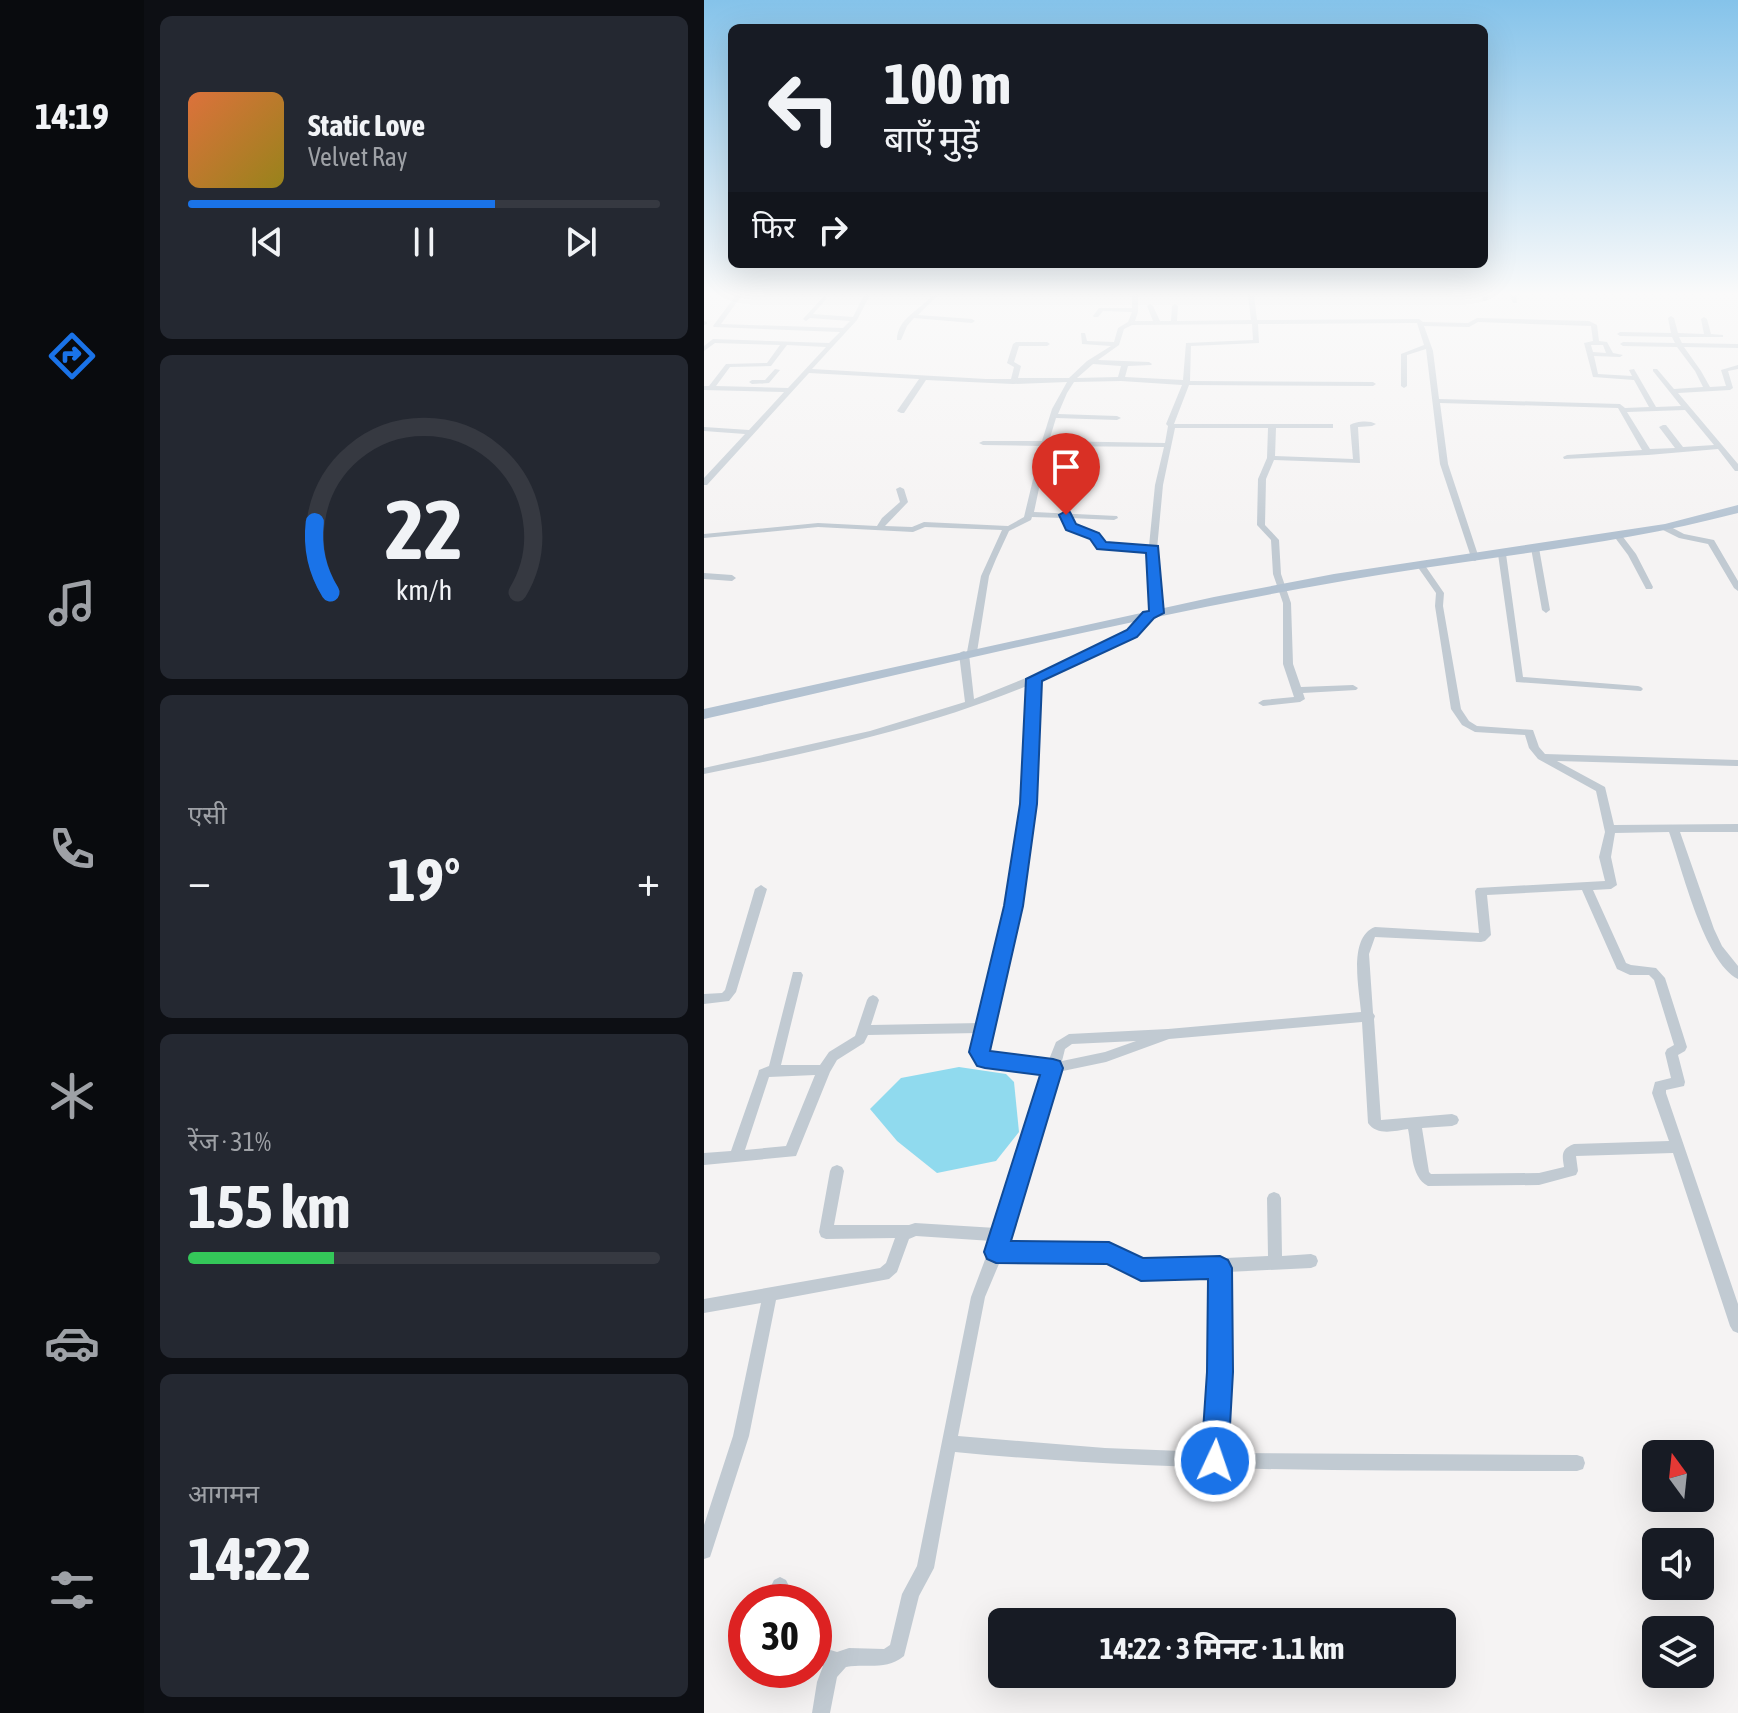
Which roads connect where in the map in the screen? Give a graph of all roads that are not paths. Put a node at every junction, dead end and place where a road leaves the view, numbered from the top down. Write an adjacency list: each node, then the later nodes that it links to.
1 (773, 375): 22 (street)
2 (803, 375): 25 (street)
3 (884, 375): 16 (street)
4 (1015, 375): 19 (street)
5 (1076, 375): 18 (street)
6 (1122, 375): 17 (street)
7 (1186, 375): 20 (street)
8 (1404, 375): 23 (street)
9 (1433, 375): 27 (street)
10 (1595, 375): 11 (street)
11 (1616, 375)
12 (1635, 375): 29 (street)
13 (1659, 375): 26 (street)
14 (1701, 375): 24 (street)
15 (1726, 375): 24 (street)
16 (924, 377): 19 (street); 31 (street)
17 (1121, 379): 18 (street); 20 (street)
18 (1071, 381): 19 (street); 32 (street)
19 (1013, 382)
20 (1186, 383): 21 (street); 35 (street)
21 (1373, 384)
22 (710, 386): 25 (street)
23 (1404, 386)
24 (1707, 388): 26 (street)
25 (789, 390): 40 (street)
26 (1672, 391): 28 (street)
27 (1437, 401): 30 (street); 66 (street)
28 (1686, 408): 29 (street); 44 (street)
29 (1654, 409): 30 (street)
30 (1624, 410): 46 (street)
31 (901, 411)
32 (1054, 416): 33 (street); 41 (street)
33 (1117, 418)
34 (1372, 424): 50 (street)
35 (1172, 426): 36 (street); 43 (street)
36 (1272, 426): 37 (street); 50 (street)
37 (1330, 426)
38 (1663, 427): 45 (street)
39 (704, 429): 40 (street)
40 (749, 432): 52 (street)
41 (1047, 442): 42 (street); 43 (street); 55 (street)
42 (983, 443)
43 (1168, 445): 64 (street)
44 (1719, 447): 45 (street); 48 (street)
45 (1681, 450): 46 (street)
46 (1648, 453): 49 (street)
47 (1738, 455): 48 (street)
48 (1727, 456): 51 (street)
49 (1567, 457)
50 (1271, 458): 71 (street)
51 (1738, 469)
52 (704, 483)
53 (900, 489): 58 (street)
54 (1738, 509): 60 (main road)
55 (1029, 514): 56 (street); 59 (street)
56 (1066, 515): 57 (street); 64 (street)
57 (1114, 518)
58 (880, 528): 59 (street); 62 (street)
59 (1008, 528): 75 (street)
60 (1666, 528): 61 (main road); 72 (street)
61 (1617, 535): 63 (main road); 70 (street)
62 (704, 536)
63 (1535, 548): 65 (main road); 73 (street)
64 (1153, 549): 74 (street)
65 (1502, 554): 66 (main road); 78 (street)
66 (1475, 558): 67 (main road)
67 (1421, 566): 71 (main road); 83 (street)
68 (704, 576): 69 (street)
69 (732, 578)
70 (1649, 587)
71 (1282, 588): 74 (main road); 79 (street)
72 (1738, 588)
73 (1546, 610)
74 (1152, 614): 75 (main road); 76 (street)
75 (968, 653): 81 (street); 82 (main road)
76 (1034, 679): 81 (street); 96 (street)
77 (1353, 688): 79 (street)
78 (1638, 689)
79 (1297, 690): 80 (street)
80 (1263, 703)
81 (970, 704): 85 (street)
82 (704, 714)
83 (1542, 757): 84 (street); 87 (street)
84 (1736, 763)
85 (704, 771)
86 (1738, 828): 88 (street)
87 (1610, 829): 88 (street); 89 (street)
88 (1674, 831): 91 (street)
89 (1585, 885): 95 (street); 104 (street)
90 (761, 889): 93 (street)
91 (1738, 974)
92 (797, 975): 100 (street)
93 (704, 999)
94 (873, 1000): 97 (street)
95 (1369, 1016): 98 (street); 103 (street)
96 (985, 1028): 97 (street); 99 (street)
97 (865, 1030): 101 (street)
98 (1168, 1034): 99 (street); 99 (street)
99 (1053, 1068): 110 (street)
100 (774, 1070): 101 (street); 105 (street)
101 (824, 1070): 105 (street)
102 (1452, 1120): 103 (street)
103 (1414, 1123): 104 (street)
104 (1678, 1147): 116 (street)
105 (736, 1156): 106 (street)
106 (704, 1159)
107 (837, 1171): 109 (street)
108 (1274, 1198): 112 (street)
109 (909, 1231): 110 (street); 114 (street)
110 (998, 1244): 113 (street); 117 (street)
111 (1311, 1261): 112 (street)
112 (1275, 1264): 113 (street)
113 (1220, 1268): 118 (street)
114 (770, 1294): 115 (street); 120 (street)
115 (704, 1306)
116 (1738, 1326)
117 (949, 1443): 118 (street); 122 (street)
118 (1215, 1461): 119 (street)
119 (1577, 1463)
120 (704, 1548)
121 (832, 1659): 122 (street)
122 (837, 1661): 123 (street)
123 (821, 1713)

